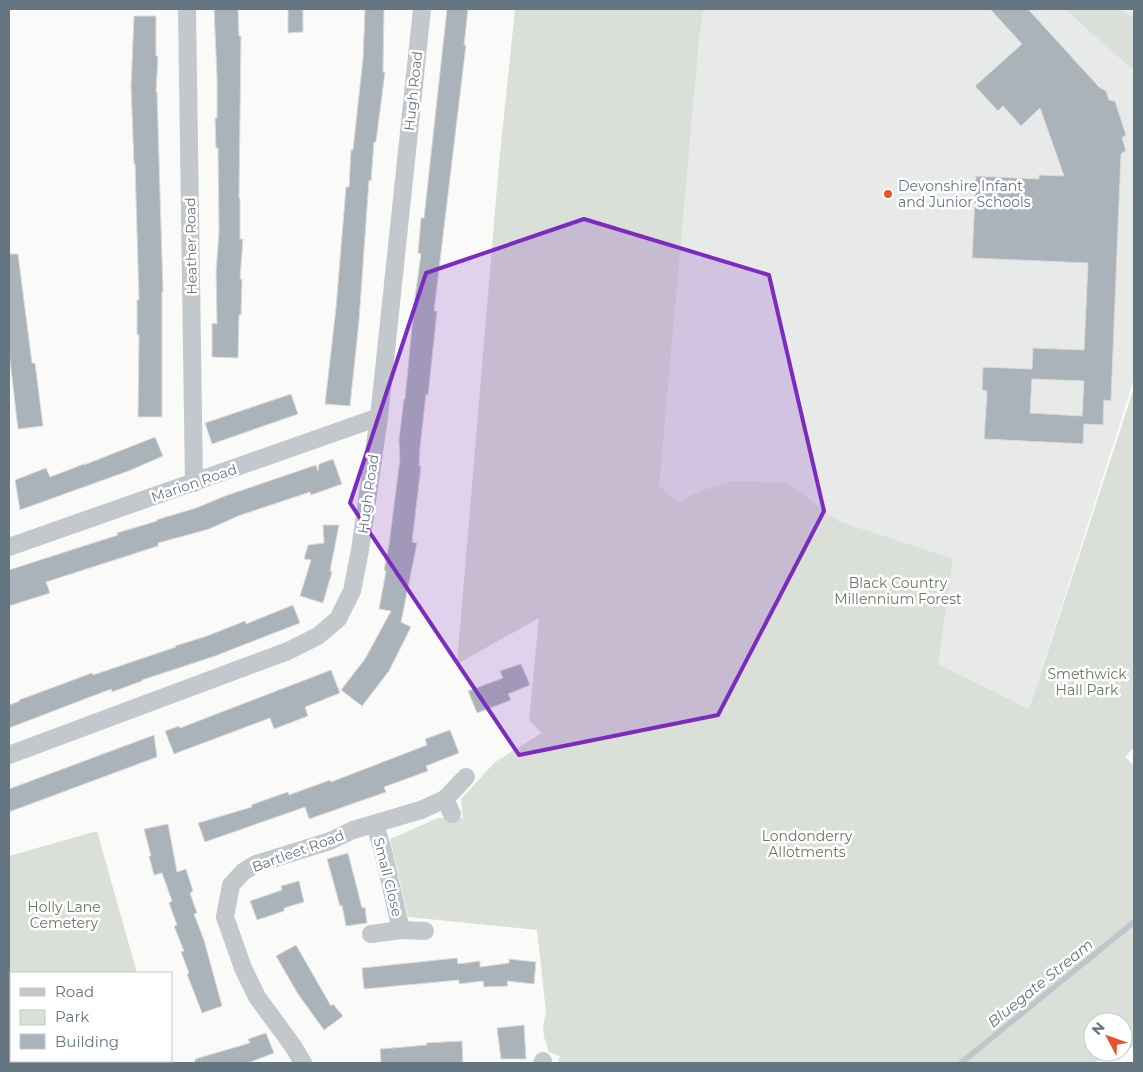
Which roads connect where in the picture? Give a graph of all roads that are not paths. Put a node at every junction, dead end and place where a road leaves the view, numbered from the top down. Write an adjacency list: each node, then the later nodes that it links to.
1 (187, 9): 4 (street, Heather Road)
2 (422, 9): 3 (street, Hugh Road)
3 (379, 418): 4 (street, Marion Road); 6 (street, Hugh Road)
4 (194, 483): 5 (street, Marion Road)
5 (9, 545)
6 (9, 755)
7 (466, 777): 8 (street, Bartleet Road)
8 (375, 825): 9 (street, Small Close); 12 (street, Bartleet Road)
9 (401, 930): 10 (street, Small Close); 11 (street, Small Close)
10 (425, 931)
11 (371, 934)
12 (303, 1063)

